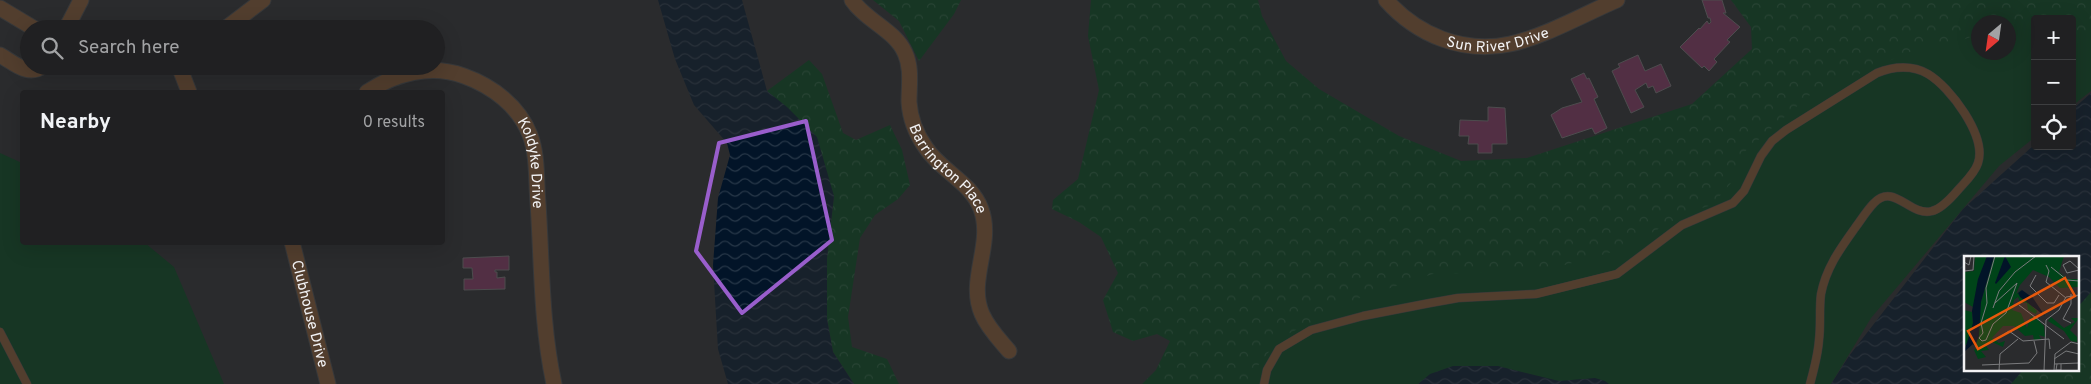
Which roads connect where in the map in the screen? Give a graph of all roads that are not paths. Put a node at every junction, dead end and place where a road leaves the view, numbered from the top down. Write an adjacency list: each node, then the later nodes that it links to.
1 (82, 0): 8 (street)
2 (263, 0): 9 (street)
3 (852, 0): 19 (street, Barrington Place)
4 (1386, 0): 5 (street, Sun River Drive)
5 (1617, 0)
6 (0, 8): 7 (street)
7 (20, 20)
8 (71, 20)
9 (237, 20)
10 (0, 55): 11 (street)
11 (20, 67)
12 (445, 71): 22 (street, Koldyke Drive)
13 (182, 75): 15 (street)
14 (404, 75): 16 (street, Koldyke Drive)
15 (188, 90)
16 (371, 90)
17 (293, 245): 21 (street, Clubhouse Drive)
18 (0, 332): 20 (lane)
19 (1009, 351)
20 (27, 384)
21 (328, 384)
22 (554, 384)
23 (1264, 384): 24 (lane)
24 (1810, 384)

